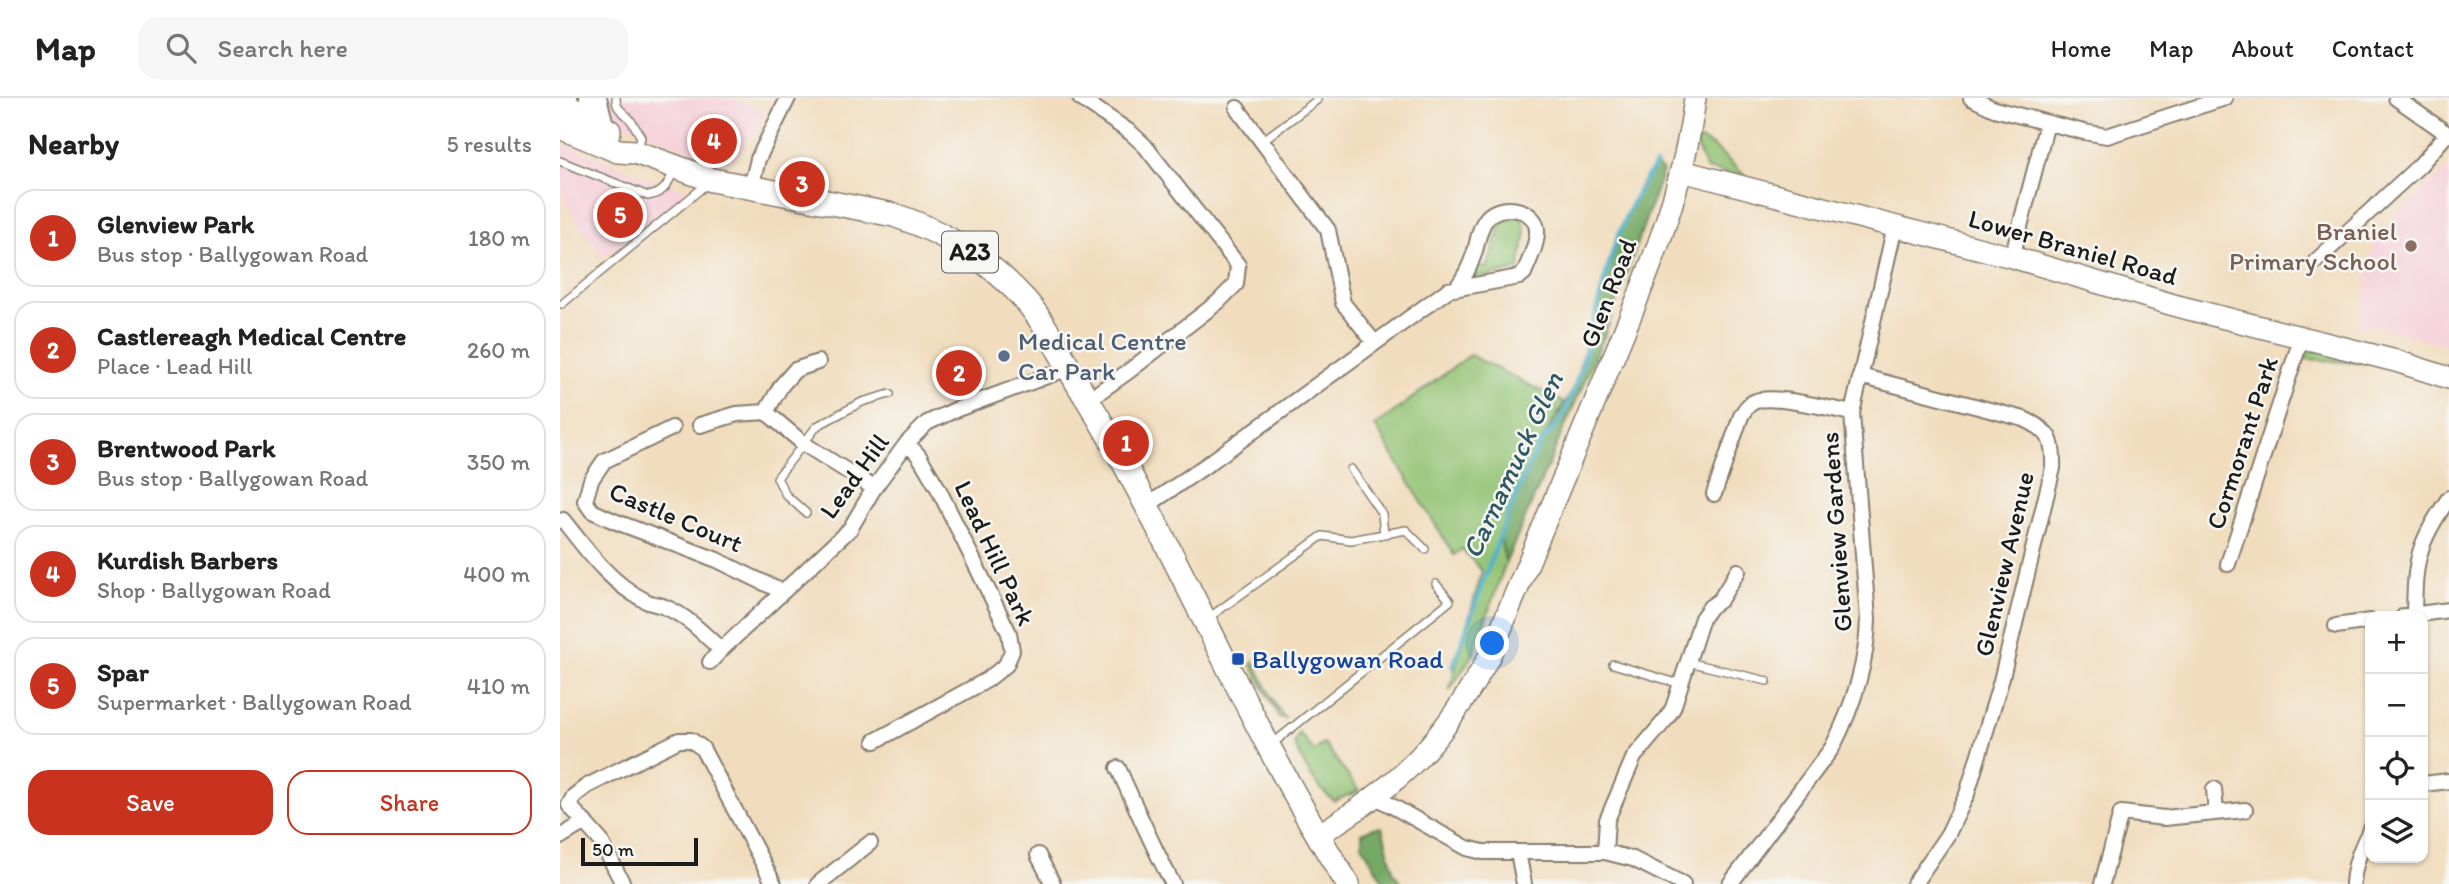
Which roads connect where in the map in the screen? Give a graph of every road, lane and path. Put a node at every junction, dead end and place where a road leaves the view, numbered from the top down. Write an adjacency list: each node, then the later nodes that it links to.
1 (564, 98): 11 (highway)
2 (593, 98): 14 (highway)
3 (616, 98): 18 (lane)
4 (788, 98): 23 (street)
5 (1080, 98): 36 (street)
6 (1695, 98): 21 (street, Glen Road)
7 (1971, 98): 13 (street)
8 (2225, 98): 13 (street)
9 (2396, 98): 16 (street)
10 (1317, 100): 17 (lane)
11 (560, 102): 14 (main road, A23)
12 (1237, 108): 17 (street)
13 (2047, 123): 25 (street)
14 (600, 125): 18 (main road, A23)
15 (560, 127): 18 (main road, A23)
16 (2448, 134): 26 (street)
17 (1262, 141): 30 (street)
18 (636, 152): 20 (main road, A23)
19 (560, 161): 20 (lane)
20 (675, 168): 22 (main road, A23)
21 (1682, 171): 24 (street, Lower Braniel Road); 74 (street, Glen Road)
22 (712, 180): 23 (main road, A23); 28 (lane)
23 (751, 188): 32 (main road, A23)
24 (1895, 226): 25 (street, Lower Braniel Road); 33 (street, Glenview Gardens)
25 (2012, 257): 29 (street, Lower Braniel Road)
26 (2315, 262)
27 (1457, 287): 27 (street); 30 (street)
28 (562, 304)
29 (2302, 336): 34 (street, Lower Braniel Road); 52 (street, Cormorant Park)
30 (1374, 342): 47 (street)
31 (818, 362): 37 (street)
32 (1069, 368): 36 (main road, A23); 41 (street, Lead Hill)
33 (1860, 376): 38 (street, Glenview Gardens); 95 (street, Glenview Avenue)
34 (2449, 378)
35 (890, 394): 42 (lane)
36 (1088, 400): 47 (main road, A23)
37 (766, 412): 39 (street); 42 (street)
38 (1852, 413): 45 (street); 94 (street, Glenview Gardens)
39 (700, 425)
40 (672, 428): 55 (street, Castle Court)
41 (907, 443): 44 (street, Lead Hill); 68 (street, Lead Hill Park)
42 (804, 444): 44 (street); 48 (lane)
43 (1351, 469): 50 (lane)
44 (874, 488): 55 (street, Lead Hill)
45 (1714, 494)
46 (2449, 498): 57 (street)
47 (1148, 505): 59 (main road, A23)
48 (807, 513)
49 (563, 520): 62 (street)
50 (1384, 534): 51 (lane); 59 (lane)
51 (1425, 549)
52 (2228, 564)
53 (1738, 571): 64 (street)
54 (1436, 584): 69 (lane)
55 (783, 592): 62 (street, Lead Hill)
56 (2449, 610): 58 (street)
57 (2410, 611)
58 (2428, 613)
59 (1206, 620): 69 (main road, A23)
60 (2365, 622): 61 (street)
61 (2336, 626)
62 (721, 650): 63 (street, Lead Hill)
63 (710, 662)
64 (1688, 662): 66 (lane); 67 (street)
65 (1613, 664): 67 (lane)
66 (1767, 681)
67 (1681, 685): 84 (street)
68 (875, 741)
69 (1268, 747): 79 (main road, A23)
70 (1118, 768): 90 (street)
71 (2449, 781): 72 (street)
72 (2428, 783)
73 (2214, 789): 77 (street)
74 (1376, 797): 79 (street, Glen Road); 83 (street)
75 (565, 805): 78 (street); 87 (street)
76 (2245, 810): 77 (street)
77 (2216, 813): 96 (street)
78 (585, 822): 80 (street); 86 (street)
79 (1318, 835): 91 (main road, A23)
80 (560, 837)
81 (2365, 839): 97 (street)
82 (870, 843): 88 (street)
83 (1518, 852): 84 (street); 92 (street)
84 (1605, 852): 93 (street)
85 (1038, 855): 89 (street)
86 (623, 884)
87 (774, 884)
88 (818, 884)
89 (1053, 884)
90 (1173, 884)
91 (1348, 884)
92 (1524, 884)
93 (1683, 884)
94 (1730, 884)
95 (1914, 884)
96 (2102, 884)
97 (2353, 884)

